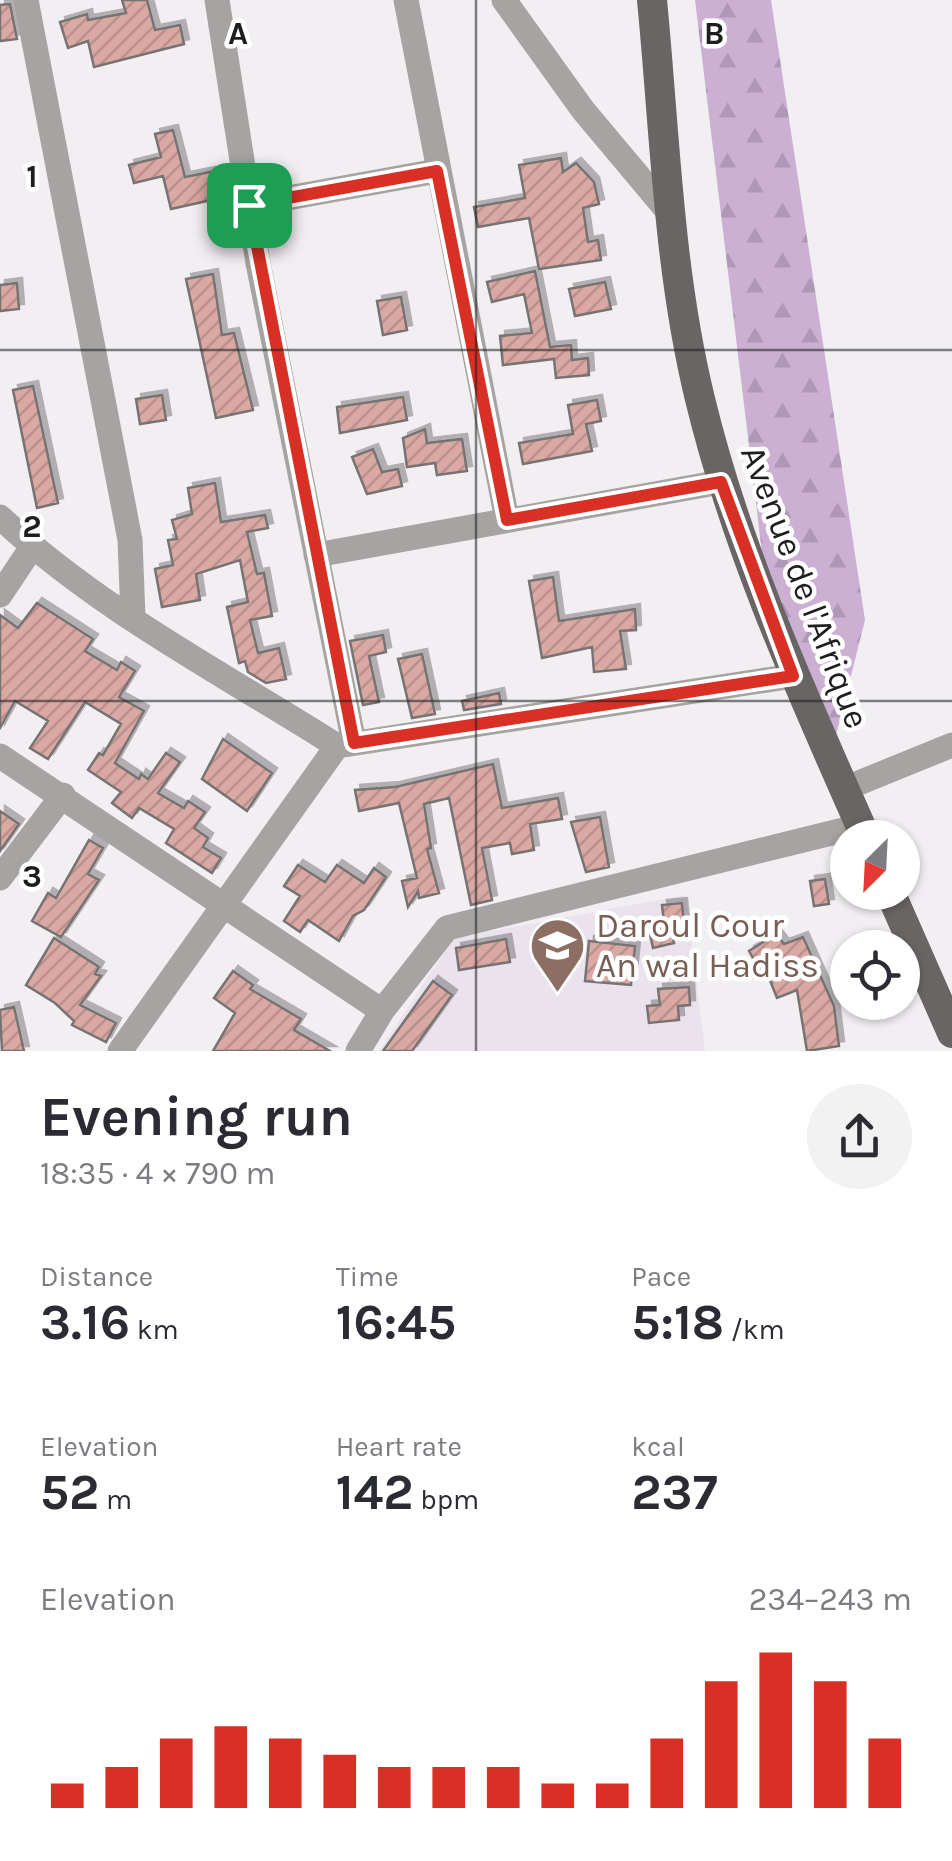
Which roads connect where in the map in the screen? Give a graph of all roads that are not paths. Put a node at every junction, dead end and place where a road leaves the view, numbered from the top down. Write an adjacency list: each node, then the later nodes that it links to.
1 (26, 0): 15 (street)
2 (217, 0): 7 (street)
3 (406, 0): 6 (street)
4 (504, 0): 8 (street)
5 (652, 0): 8 (main road, Avenue de l'Afrique)
6 (437, 171): 7 (street); 11 (street)
7 (249, 205): 13 (street)
8 (671, 215): 9 (main road, Avenue de l'Afrique)
9 (721, 482): 11 (street); 16 (main road, Avenue de l'Afrique)
10 (0, 517): 12 (street)
11 (507, 520): 13 (street)
12 (32, 547): 14 (street); 15 (street)
13 (316, 555): 17 (street)
14 (0, 596)
15 (132, 617): 17 (street)
16 (793, 676): 17 (street); 20 (main road, Avenue de l'Afrique)
17 (346, 744): 25 (street)
18 (952, 745): 20 (street)
19 (0, 756): 21 (street)
20 (844, 789): 22 (main road, Avenue de l'Afrique)
21 (62, 795): 24 (street); 25 (street)
22 (858, 820)
23 (830, 840): 27 (street)
24 (0, 878)
25 (224, 906): 27 (street); 29 (street)
26 (898, 910): 28 (main road)
27 (382, 1011): 30 (street)
28 (952, 1034)
29 (120, 1051)
30 (358, 1051)

